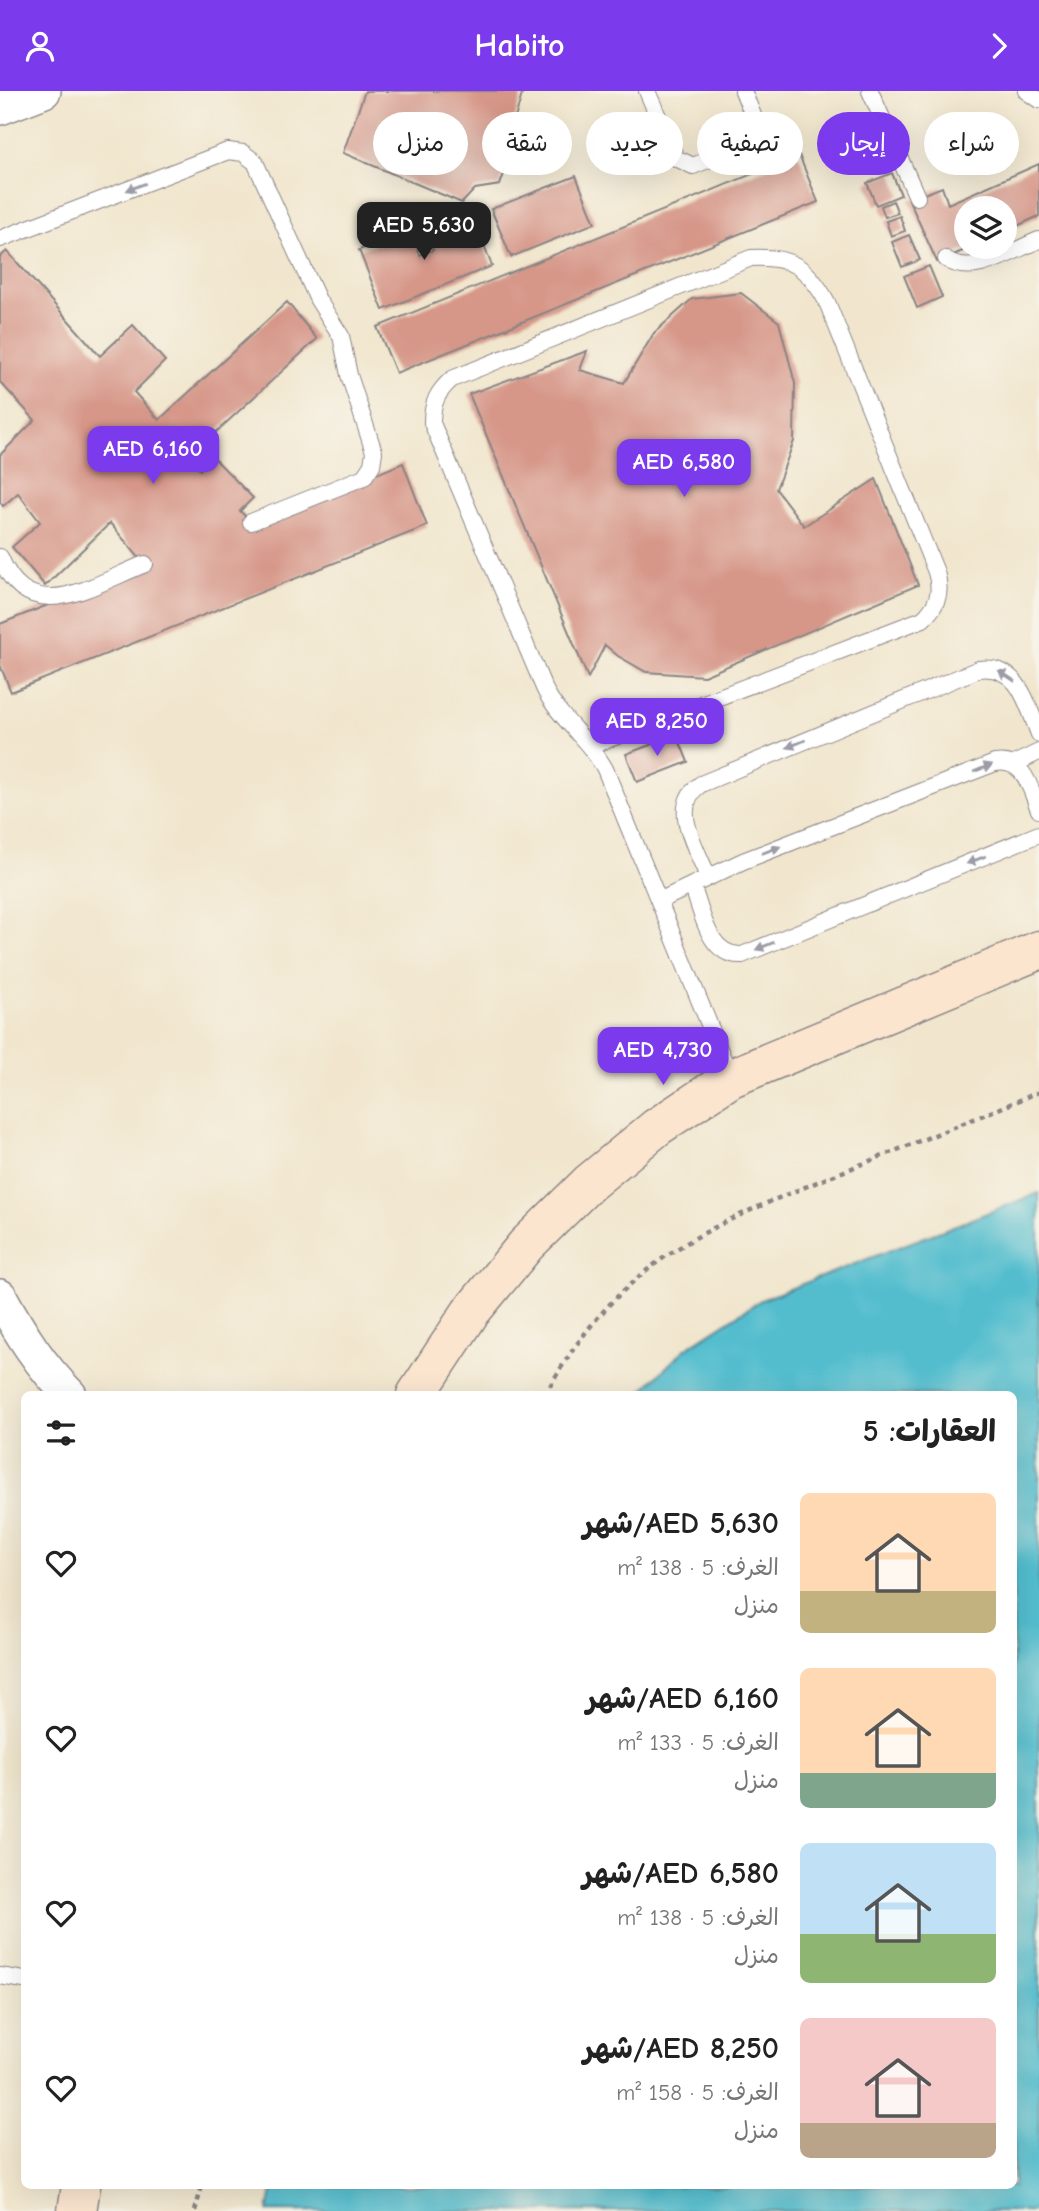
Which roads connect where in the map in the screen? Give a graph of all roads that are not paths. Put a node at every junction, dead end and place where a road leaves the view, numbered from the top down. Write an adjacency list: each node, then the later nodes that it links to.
1 (44, 91): 7 (street)
2 (647, 91): 3 (lane)
3 (743, 91)
4 (870, 91): 8 (lane)
5 (1026, 91): 6 (lane)
6 (1039, 100)
7 (0, 109)
8 (917, 197)
9 (0, 239): 12 (lane, one-way to 9)
10 (1039, 240): 11 (lane)
11 (946, 258)
12 (251, 522)
13 (0, 557): 14 (lane)
14 (145, 564)
15 (1039, 734): 21 (lane, one-way to 21)
16 (591, 747): 16 (lane); 23 (lane)
17 (1039, 752): 18 (lane)
18 (1014, 764): 19 (lane); 21 (lane, one-way to 18)
19 (1039, 810)
20 (1039, 834): 22 (lane, one-way to 22)
21 (708, 877): 22 (lane)
22 (692, 885): 23 (lane)
23 (659, 901): 25 (lane)
24 (1039, 950): 25 (street)
25 (731, 1078): 28 (street)
26 (0, 1296): 27 (street)
27 (66, 1391)
28 (419, 1391)
29 (0, 1976): 30 (lane)
30 (21, 1980)
31 (81, 2189): 32 (street)
32 (77, 2211)

